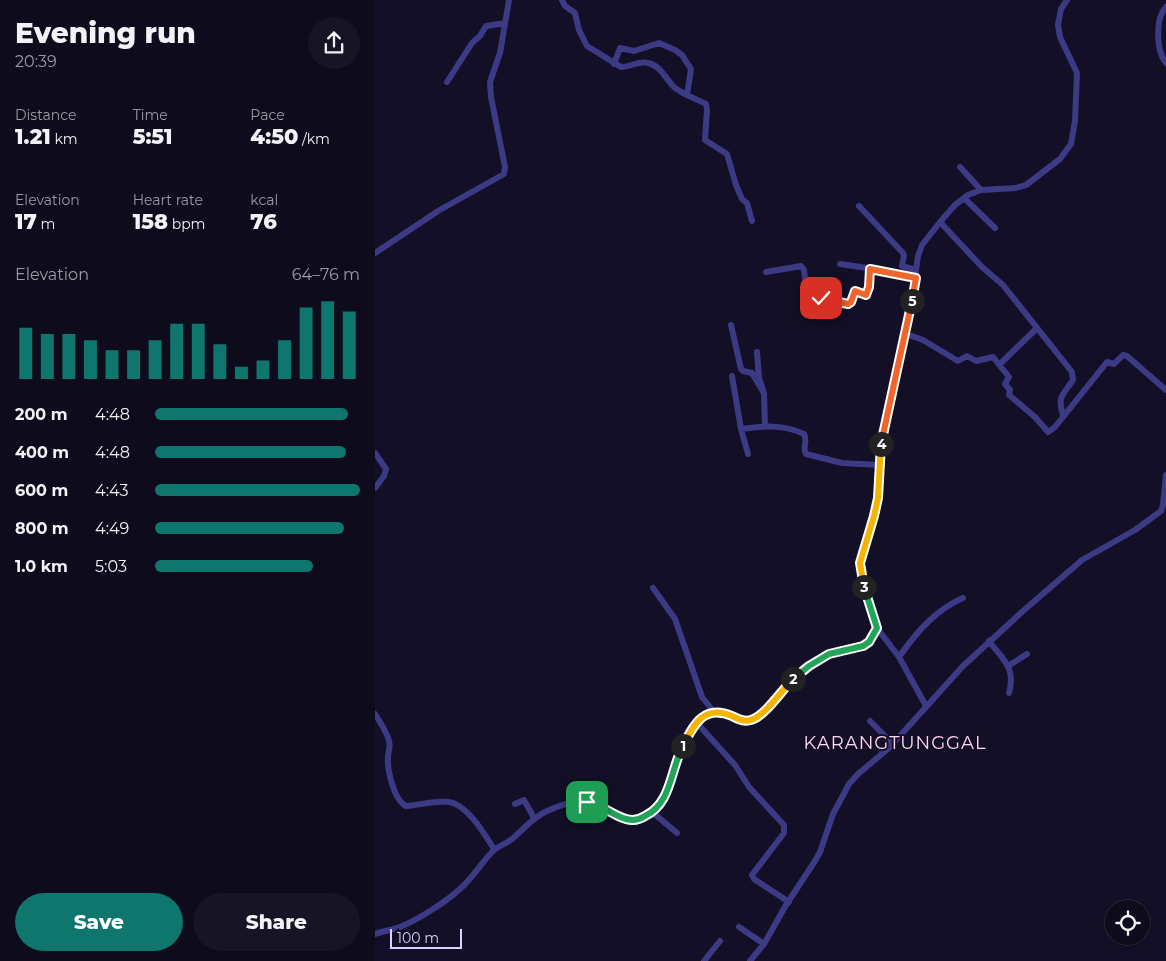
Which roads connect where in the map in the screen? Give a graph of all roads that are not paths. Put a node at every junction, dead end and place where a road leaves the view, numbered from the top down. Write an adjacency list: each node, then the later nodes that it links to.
1 (509, 0): 5 (street)
2 (562, 0): 7 (street)
3 (1067, 0): 11 (street)
4 (1166, 7): 6 (street)
5 (505, 23): 8 (street); 17 (street)
6 (1166, 63)
7 (614, 64): 9 (street); 9 (street)
8 (447, 82)
9 (687, 95): 14 (street)
10 (961, 167): 11 (street)
11 (981, 190): 12 (street)
12 (964, 198): 15 (street); 16 (street)
13 (859, 206): 20 (street)
14 (752, 221)
15 (940, 222): 20 (street); 24 (street)
16 (995, 228)
17 (375, 253)
18 (840, 264): 19 (street)
19 (870, 269): 21 (street); 22 (street)
20 (916, 270): 22 (street)
21 (766, 272)
22 (916, 278): 25 (street)
23 (731, 325): 30 (street)
24 (1037, 329): 27 (street); 31 (street)
25 (905, 334): 27 (street); 36 (street)
26 (757, 352): 30 (street)
27 (1000, 364): 31 (street)
28 (732, 376): 33 (street)
29 (1166, 390): 31 (street)
30 (764, 394): 32 (street)
31 (1063, 415)
32 (765, 426): 33 (street); 36 (street)
33 (741, 429): 35 (street)
34 (375, 453): 38 (street)
35 (748, 454)
36 (879, 465): 41 (street)
37 (1166, 475): 42 (street)
38 (375, 488)
39 (653, 588): 48 (street)
40 (963, 598): 44 (street)
41 (877, 628): 44 (street); 48 (street)
42 (989, 641): 45 (street); 47 (street)
43 (1027, 654): 45 (street)
44 (899, 657): 47 (street)
45 (1008, 666): 46 (street)
46 (1009, 693)
47 (926, 706): 52 (street)
48 (715, 712): 51 (street)
49 (375, 714): 57 (street)
50 (870, 721): 52 (street)
51 (696, 722): 54 (street); 58 (street)
52 (893, 744): 58 (street)
53 (515, 804): 55 (street)
54 (652, 812): 55 (street); 56 (street)
55 (534, 818): 57 (street)
56 (677, 833)
57 (494, 849): 60 (street)
58 (789, 902): 62 (street)
59 (739, 927): 62 (street)
60 (375, 934)
61 (720, 941): 63 (street)
62 (765, 944): 64 (street)
63 (705, 961)
64 (750, 961)

